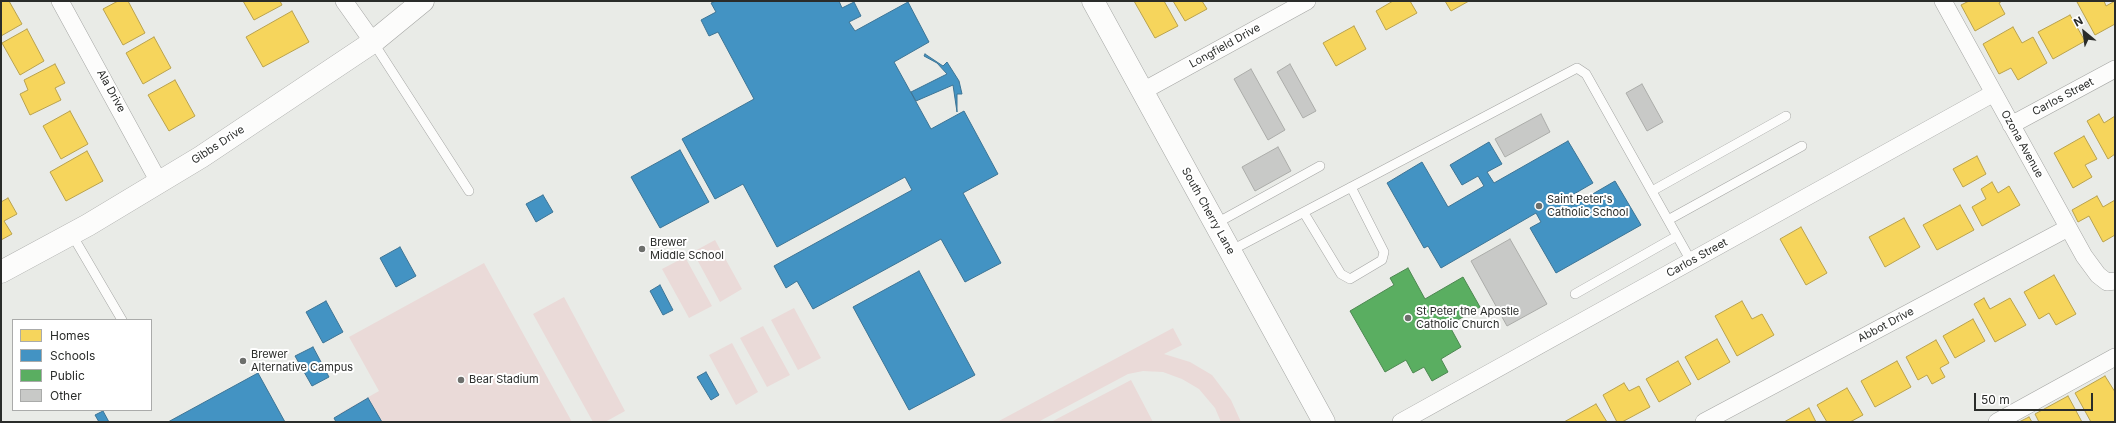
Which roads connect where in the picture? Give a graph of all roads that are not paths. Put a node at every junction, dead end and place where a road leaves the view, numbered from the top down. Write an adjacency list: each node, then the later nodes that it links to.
1 (60, 1): 15 (street, Ala Drive)
2 (344, 1): 7 (street)
3 (423, 1): 7 (street, Gibbs Drive)
4 (1093, 1): 9 (street, South Cherry Lane)
5 (1307, 1): 9 (street, Longfield Drive)
6 (1943, 1): 10 (street, Ozona Avenue)
7 (373, 42): 15 (street, Gibbs Drive); 17 (lane)
8 (2115, 69): 12 (street, Carlos Street)
9 (1143, 91): 21 (street, South Cherry Lane)
10 (1994, 93): 12 (street, Ozona Avenue); 26 (street, Carlos Street)
11 (1786, 116): 18 (lane)
12 (2011, 125): 22 (street, Ozona Avenue)
13 (1802, 146): 20 (lane)
14 (1320, 166): 21 (lane)
15 (159, 182): 23 (street, Gibbs Drive)
16 (1351, 188): 18 (lane); 19 (lane); 19 (lane)
17 (469, 191)
18 (1652, 191): 20 (lane)
19 (1304, 213): 25 (lane)
20 (1668, 220): 24 (lane)
21 (1215, 224): 25 (street, South Cherry Lane)
22 (2068, 228): 28 (street, Ozona Avenue); 34 (street, Abbot Drive)
23 (72, 233): 27 (street, Gibbs Drive); 30 (lane)
24 (1677, 236): 26 (lane); 29 (lane)
25 (1230, 252): 32 (street, South Cherry Lane)
26 (1691, 261): 33 (street, Carlos Street)
27 (1, 272)
28 (2111, 282)
29 (1575, 294)
30 (121, 319)
31 (2115, 357): 35 (street)
32 (1324, 422)
33 (1401, 422)
34 (1704, 422)
35 (1997, 422)

